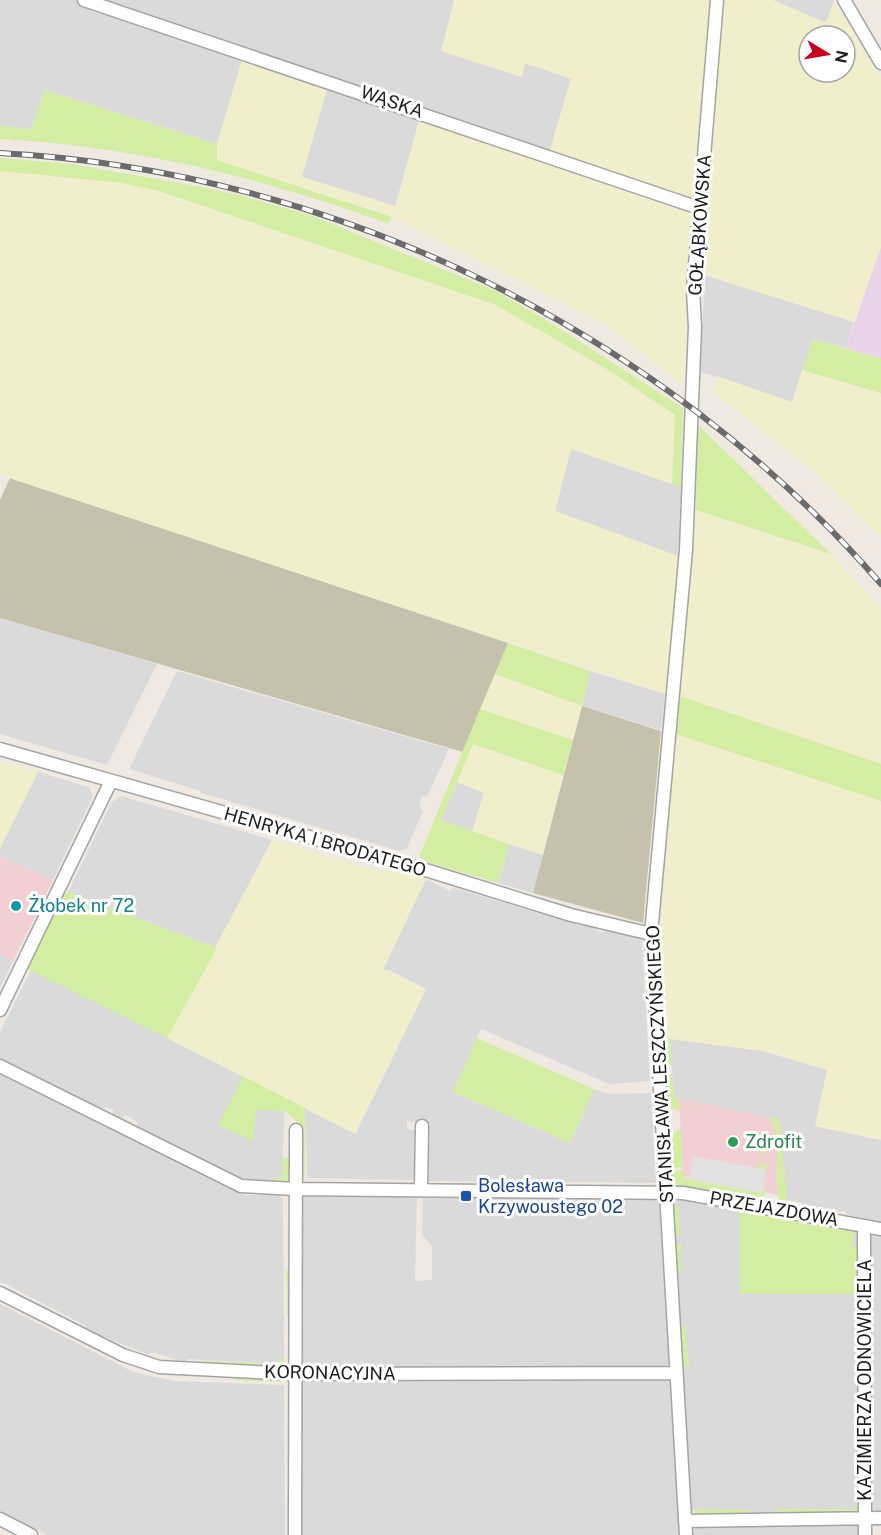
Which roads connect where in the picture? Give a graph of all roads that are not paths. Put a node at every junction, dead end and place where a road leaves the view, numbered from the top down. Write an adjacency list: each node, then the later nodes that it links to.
1 (84, 0): 5 (street, WĄSKA)
2 (717, 0): 5 (street, GOŁĄBKOWSKA)
3 (844, 0): 4 (street)
4 (881, 63)
5 (699, 208): 6 (street, GOŁĄBKOWSKA)
6 (688, 486): 9 (street, STANISŁAWA LESZCZYŃSKIEGO)
7 (0, 749): 8 (street, HENRYKA I BRODATEGO)
8 (111, 781): 9 (street, HENRYKA I BRODATEGO); 10 (street)
9 (651, 934): 16 (street, STANISŁAWA LESZCZYŃSKIEGO)
10 (0, 1010)
11 (0, 1066): 14 (street, PRZEJAZDOWA)
12 (422, 1126): 15 (street)
13 (296, 1130): 14 (street)
14 (295, 1189): 15 (street, PRZEJAZDOWA); 21 (street)
15 (421, 1189): 16 (street, PRZEJAZDOWA)
16 (667, 1193): 17 (street, PRZEJAZDOWA); 20 (street, STANISŁAWA LESZCZYŃSKIEGO)
17 (864, 1226): 18 (street, PRZEJAZDOWA); 22 (street, KAZIMIERZA ODNOWICIELA)
18 (881, 1229)
19 (0, 1293): 21 (street, KORONACYJNA)
20 (676, 1373): 21 (street, KORONACYJNA); 25 (street, STANISŁAWA LESZCZYŃSKIEGO)
21 (295, 1374): 27 (street)
22 (865, 1518): 23 (street); 25 (street); 29 (street, KAZIMIERZA ODNOWICIELA)
23 (881, 1518)
24 (0, 1519): 26 (street)
25 (685, 1521): 28 (street, STANISŁAWA LESZCZYŃSKIEGO)
26 (31, 1535)
27 (296, 1535)
28 (686, 1535)
29 (865, 1535)

